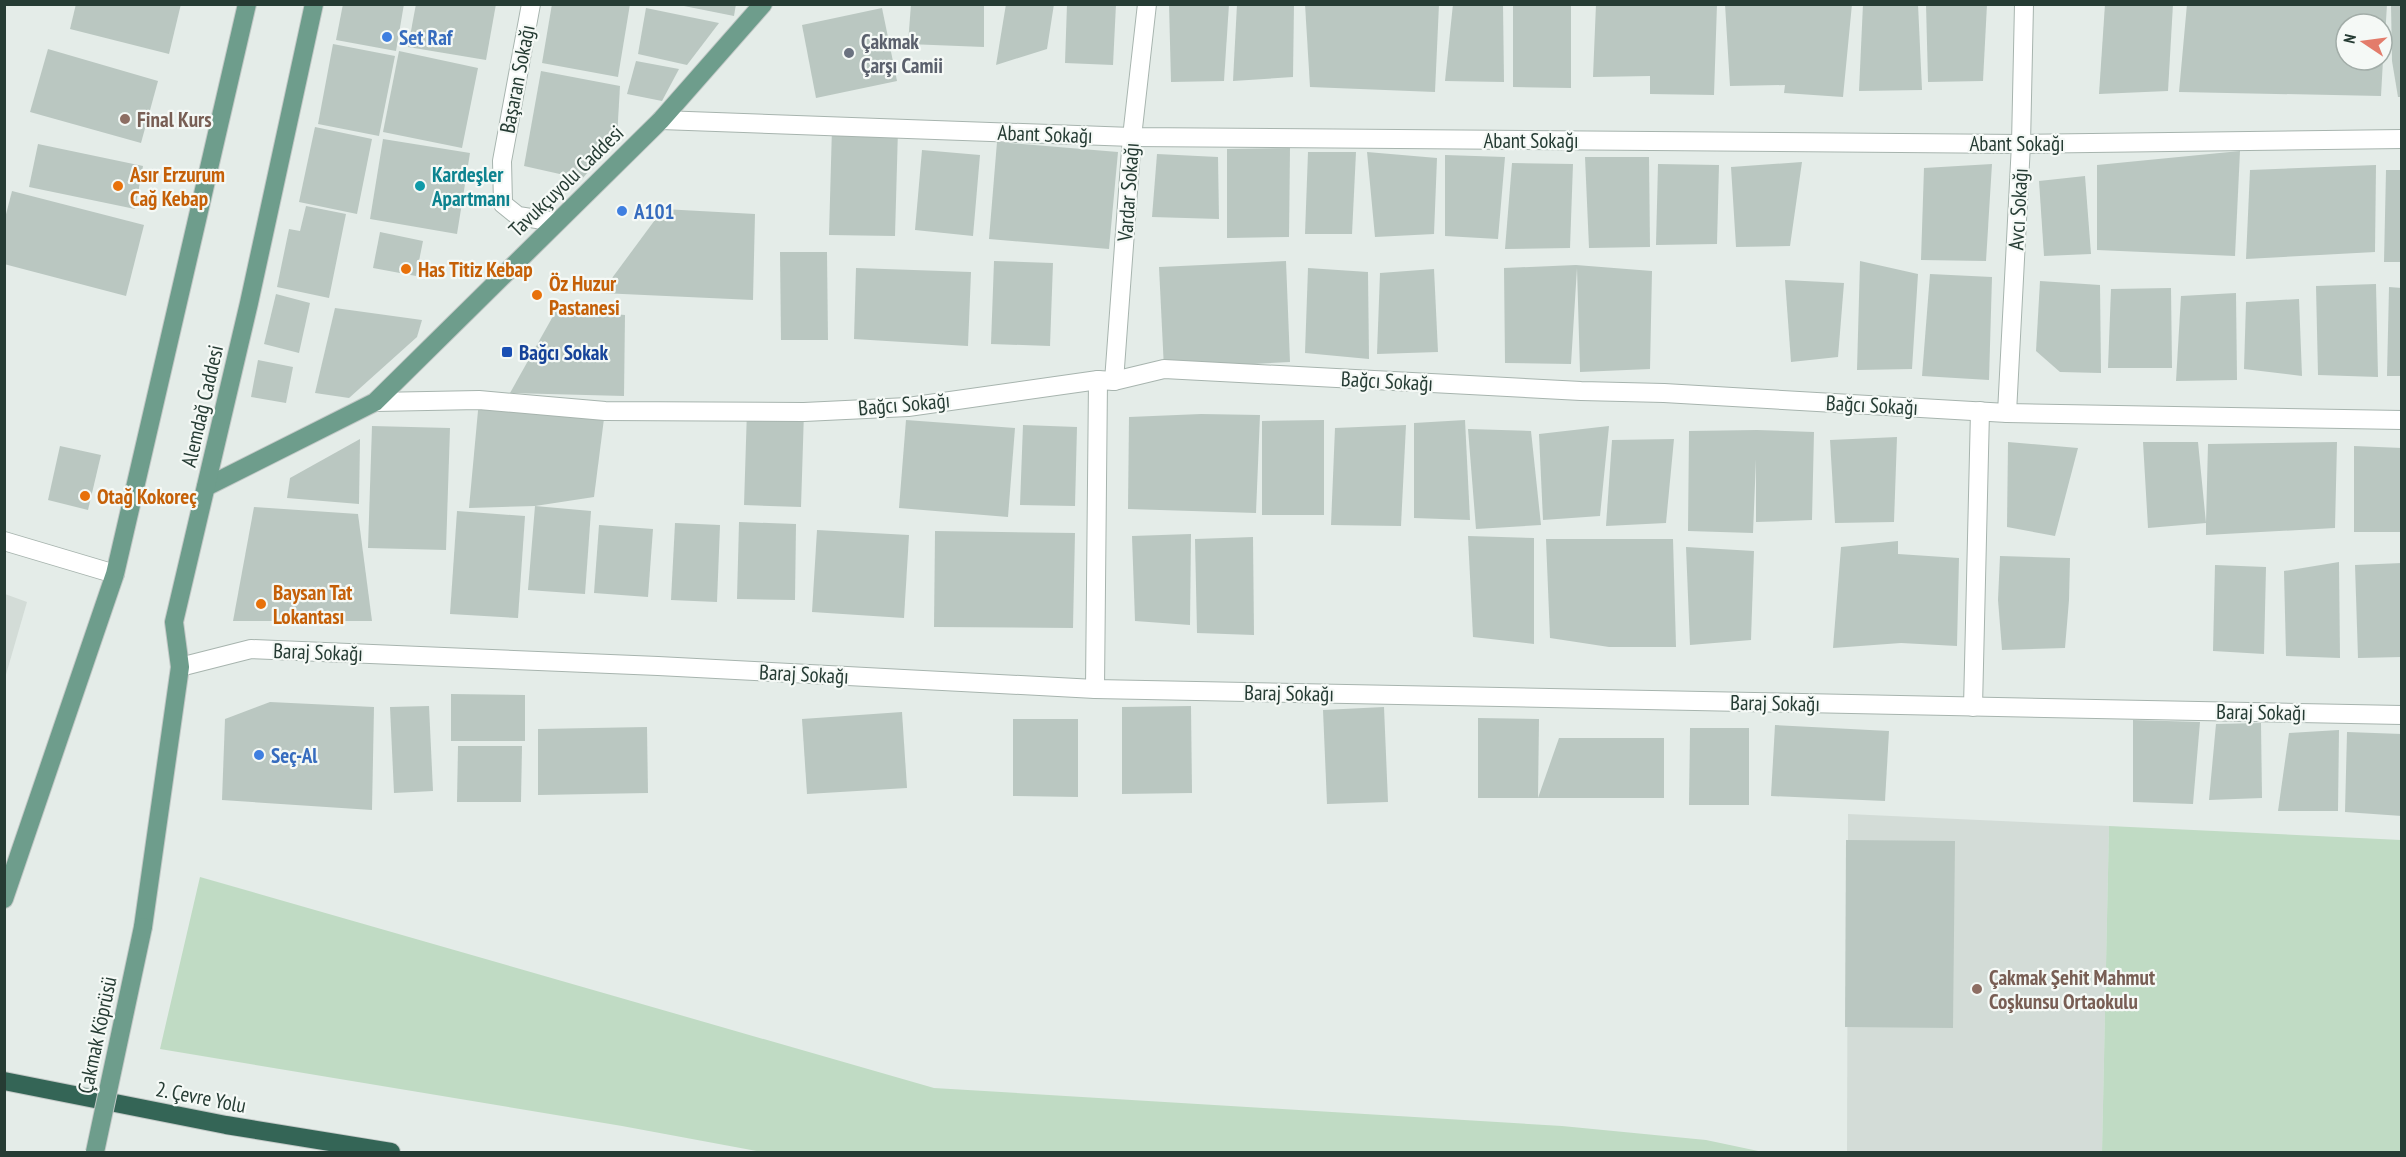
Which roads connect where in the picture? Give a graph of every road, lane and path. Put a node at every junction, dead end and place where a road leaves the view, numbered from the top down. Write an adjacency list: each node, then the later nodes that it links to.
1 (247, 4): 19 (main road)
2 (314, 4): 17 (main road, Alemdağ Caddesi)
3 (531, 4): 11 (street, Başaran Sokağı)
4 (763, 4): 7 (main road, Tavukçuyolu Caddesi)
5 (1147, 4): 8 (street, Vardar Sokağı)
6 (2024, 4): 10 (street, Avcı Sokağı)
7 (661, 120): 8 (street, Abant Sokağı); 11 (main road, Tavukçuyolu Caddesi)
8 (1132, 137): 10 (street, Abant Sokağı); 12 (street, Vardar Sokağı)
9 (2402, 139): 10 (street, Abant Sokağı)
10 (2021, 144): 15 (street, Avcı Sokağı)
11 (556, 222): 13 (main road, Tavukçuyolu Caddesi)
12 (1106, 380): 13 (street, Bağcı Sokağı); 14 (street, Bağcı Sokağı); 21 (street, Vardar Sokağı)
13 (375, 402): 17 (main road, Tavukçuyolu Caddesi)
14 (1980, 411): 15 (street, Bağcı Sokağı); 22 (street)
15 (2007, 413): 16 (street, Bağcı Sokağı)
16 (2402, 420)
17 (206, 487): 20 (main road, Alemdağ Caddesi)
18 (4, 542): 19 (street)
19 (115, 574): 24 (main road)
20 (180, 667): 21 (street, Baraj Sokağı); 25 (main road, Alemdağ Caddesi)
21 (1095, 689): 22 (street, Baraj Sokağı)
22 (1973, 707): 23 (street, Baraj Sokağı)
23 (2402, 715)
24 (5, 896)
25 (143, 927): 27 (main road, Çakmak Köprüsü, bridge)
26 (4, 1081): 28 (highway, 2. Çevre Yolu)
27 (95, 1152)
28 (391, 1152)

